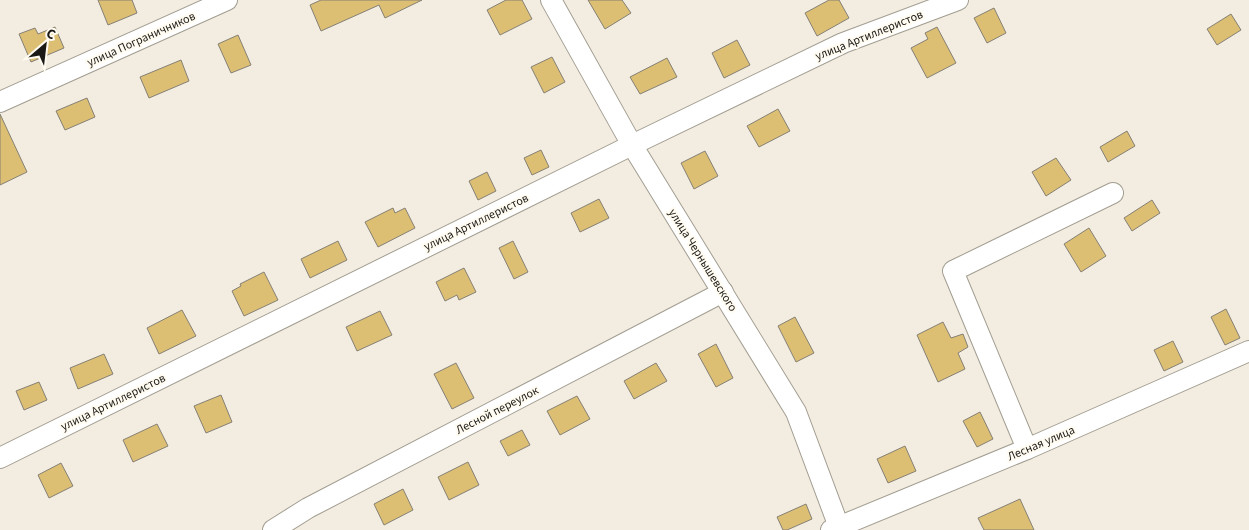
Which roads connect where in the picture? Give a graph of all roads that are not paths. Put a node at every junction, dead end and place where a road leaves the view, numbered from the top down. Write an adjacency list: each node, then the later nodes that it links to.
1 (227, 0): 4 (street, улица Пограничников)
2 (551, 0): 5 (street, улица Чернышевского)
3 (958, 0): 5 (street, улица Артиллеристов)
4 (0, 102)
5 (632, 145): 7 (street, улица Чернышевского); 10 (street, улица Артиллеристов)
6 (1113, 193): 9 (street)
7 (723, 292): 11 (street, улица Чернышевского); 12 (street, Лесной переулок)
8 (1249, 351): 9 (street, Лесная улица)
9 (1027, 449): 11 (street, Лесная улица)
10 (0, 458)
11 (835, 528)
12 (273, 530)

